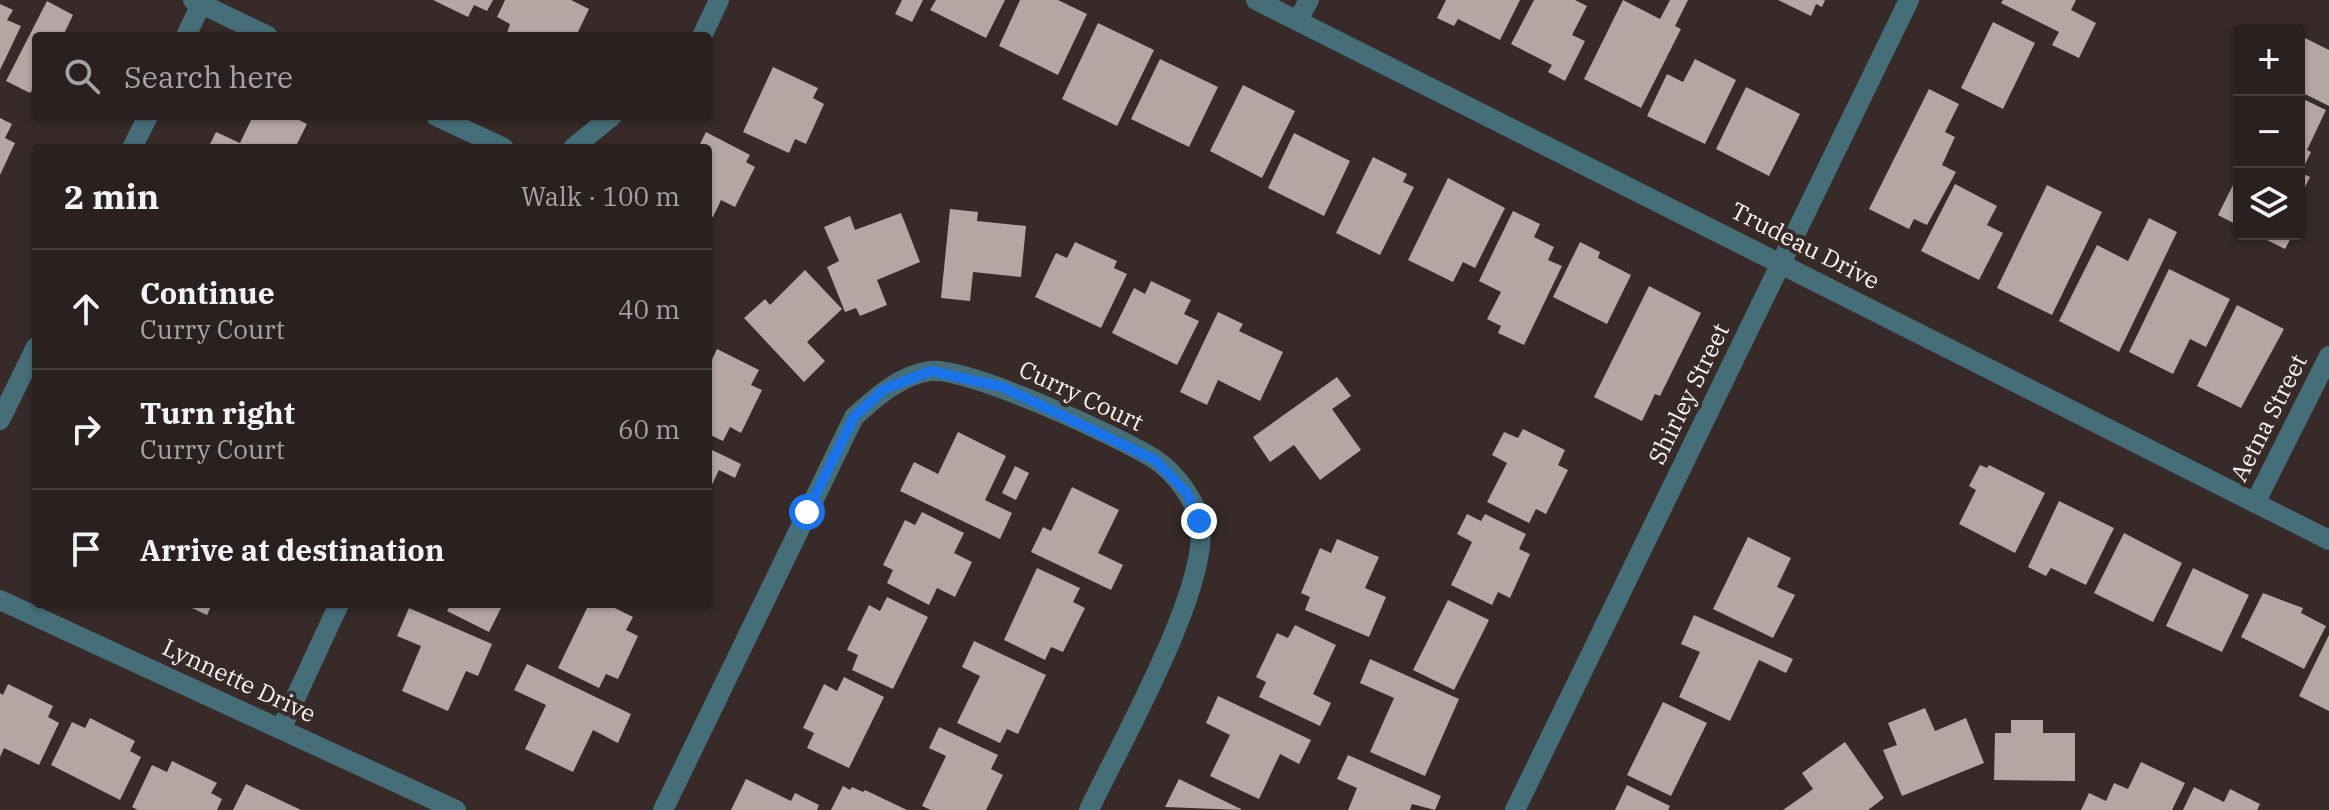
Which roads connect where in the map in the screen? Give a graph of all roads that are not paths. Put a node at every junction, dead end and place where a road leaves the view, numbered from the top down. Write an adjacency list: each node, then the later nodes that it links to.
1 (719, 0): 9 (street)
2 (1256, 0): 6 (street, Trudeau Drive)
3 (1309, 0): 6 (street)
4 (1909, 0): 16 (street, Shirley Street)
5 (197, 2): 7 (street); 8 (street)
6 (1298, 20): 16 (street, Trudeau Drive)
7 (187, 32)
8 (260, 32)
9 (704, 32)
10 (146, 120): 13 (street)
11 (444, 120): 14 (street)
12 (607, 120): 15 (street)
13 (134, 144)
14 (496, 144)
15 (578, 144)
16 (1781, 263): 20 (street, Trudeau Drive); 28 (street, Shirley Street)
17 (32, 355): 19 (street)
18 (2329, 356): 20 (street, Aetna Street)
19 (0, 420)
20 (2255, 503): 21 (street, Trudeau Drive)
21 (2329, 540)
22 (0, 600): 24 (street, Lynnette Drive)
23 (337, 608): 24 (street)
24 (281, 729): 25 (street, Lynnette Drive)
25 (456, 810)
26 (663, 810): 27 (street, Curry Court)
27 (1089, 810)
28 (1515, 810)

